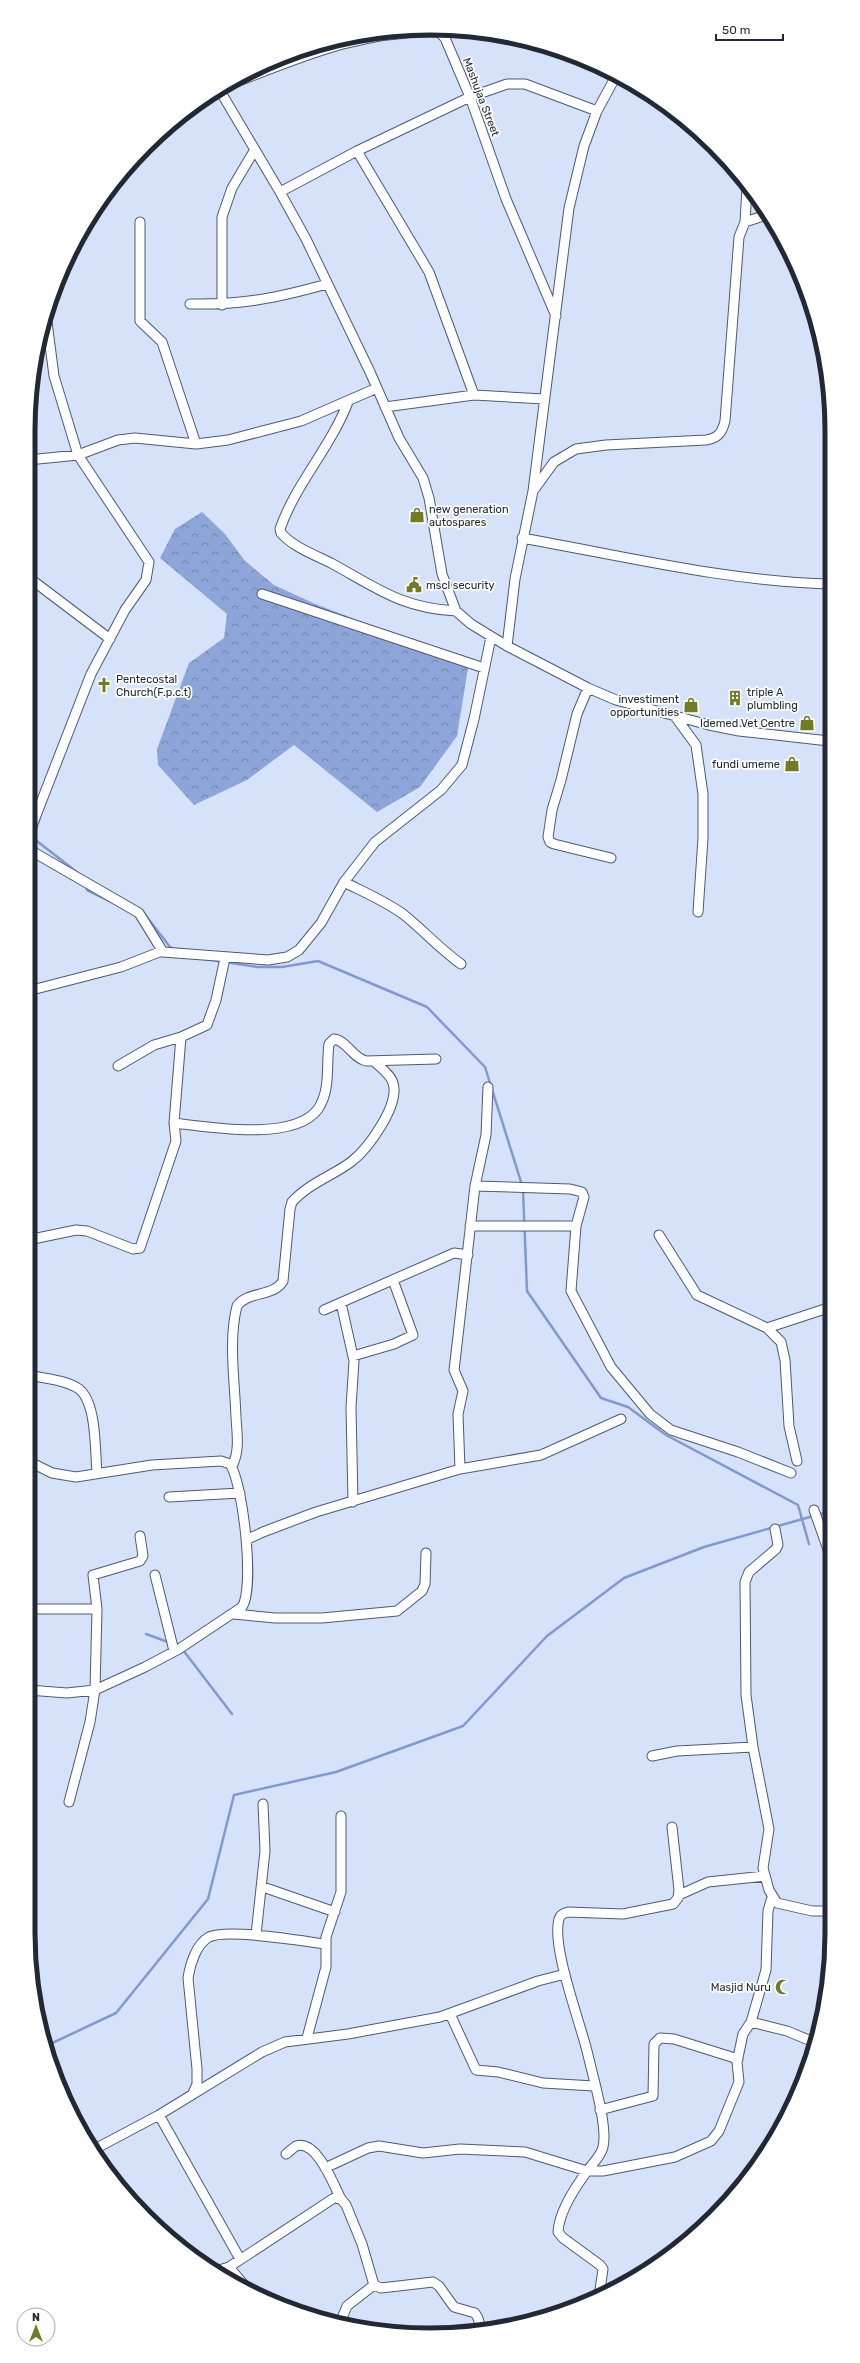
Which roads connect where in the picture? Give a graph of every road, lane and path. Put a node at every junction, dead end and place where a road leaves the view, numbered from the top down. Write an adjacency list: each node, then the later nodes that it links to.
1 (442, 35): 6 (street, Mashujaa Street)
2 (292, 60): 3 (street, Mashujaa Street)
3 (277, 66)
4 (614, 80): 7 (street)
5 (223, 94): 8 (street)
6 (470, 97): 7 (street); 9 (street); 18 (street, Mashujaa Street)
7 (597, 111): 18 (street)
8 (254, 151): 10 (street); 17 (street)
9 (357, 151): 10 (street); 21 (street)
10 (280, 192): 15 (street)
11 (747, 195): 14 (street)
12 (762, 216): 14 (street)
13 (140, 222): 25 (street)
14 (745, 222): 28 (street)
15 (327, 284): 17 (street); 20 (street)
16 (190, 304): 17 (street)
17 (222, 305)
18 (556, 316): 22 (street)
19 (48, 329): 26 (street)
20 (377, 388): 23 (street); 24 (street)
21 (474, 395): 22 (street); 24 (street)
22 (544, 399): 28 (street)
23 (348, 402): 25 (street); 33 (street)
24 (385, 407): 33 (street)
25 (196, 444): 26 (street)
26 (78, 455): 27 (street); 35 (street)
27 (35, 459)
28 (532, 491): 29 (street)
29 (522, 538): 31 (street); 36 (street)
30 (35, 582): 35 (street)
31 (825, 584)
32 (262, 594): 37 (street)
33 (456, 611): 34 (street)
34 (491, 636): 36 (street); 37 (street)
35 (110, 639): 41 (street)
36 (507, 646): 38 (street)
37 (484, 668): 44 (street)
38 (588, 688): 39 (street); 43 (street)
39 (674, 715): 40 (street); 45 (street)
40 (825, 741)
41 (35, 818)
42 (35, 853): 46 (street)
43 (611, 858)
44 (344, 882): 47 (street); 48 (street)
45 (698, 912)
46 (162, 951): 47 (street); 49 (street)
47 (225, 958): 50 (street)
48 (461, 964)
49 (35, 988)
50 (181, 1037): 53 (street); 55 (street)
51 (436, 1059): 52 (street)
52 (375, 1062): 55 (street); 72 (street)
53 (118, 1066)
54 (488, 1087): 56 (street)
55 (174, 1123): 60 (street)
56 (475, 1186): 57 (street); 58 (street)
57 (470, 1226): 58 (street); 61 (street)
58 (576, 1226): 75 (street)
59 (659, 1235): 66 (street)
60 (35, 1239)
61 (468, 1255): 62 (street); 73 (street)
62 (393, 1280): 63 (street); 67 (street)
63 (341, 1303): 65 (street); 67 (street)
64 (825, 1309): 66 (street)
65 (324, 1310)
66 (767, 1328): 70 (street)
67 (353, 1356): 78 (street)
68 (35, 1377): 74 (street)
69 (621, 1419): 73 (street)
70 (796, 1461)
71 (35, 1464): 74 (street)
72 (232, 1466): 74 (street); 76 (street)
73 (460, 1469): 78 (street)
74 (96, 1473)
75 (791, 1473)
76 (240, 1494): 77 (street); 82 (street)
77 (169, 1497)
78 (353, 1502): 82 (street)
79 (814, 1510): 83 (street)
80 (775, 1529): 92 (street)
81 (140, 1536): 87 (street)
82 (246, 1540): 88 (street)
83 (825, 1541)
84 (426, 1553): 88 (street)
85 (155, 1575): 89 (street)
86 (35, 1608): 87 (street)
87 (97, 1609): 90 (street)
88 (234, 1614): 89 (street)
89 (174, 1652): 90 (street)
90 (95, 1690): 91 (street); 94 (street)
91 (35, 1691)
92 (753, 1747): 93 (street); 98 (street)
93 (652, 1756)
94 (69, 1802)
95 (263, 1804): 99 (street)
96 (342, 1816): 103 (street)
97 (672, 1827): 100 (street)
98 (764, 1876): 100 (street); 101 (street)
99 (263, 1888): 103 (street); 104 (street)
100 (680, 1895): 106 (street)
101 (772, 1897): 102 (street); 108 (street)
102 (825, 1911)
103 (335, 1912): 105 (street)
104 (256, 1935): 105 (street); 113 (street)
105 (325, 1944): 109 (street)
106 (565, 1974): 107 (street); 112 (street)
107 (450, 2014): 109 (street); 112 (street)
108 (751, 2022): 110 (street); 111 (street)
109 (307, 2038): 113 (street)
110 (810, 2041)
111 (738, 2059): 114 (street); 119 (street)
112 (594, 2086): 114 (street)
113 (193, 2093): 115 (street)
114 (600, 2110): 119 (street)
115 (159, 2115): 116 (street); 121 (street)
116 (99, 2147)
117 (286, 2154): 118 (street)
118 (325, 2168): 119 (street); 120 (street)
119 (587, 2171): 126 (street)
120 (341, 2199): 121 (street); 125 (street)
121 (240, 2259): 122 (street)
122 (229, 2267): 123 (street); 124 (street)
123 (223, 2269)
124 (240, 2279)
125 (374, 2286): 127 (street); 128 (street)
126 (600, 2289)
127 (342, 2318)
128 (480, 2325)

